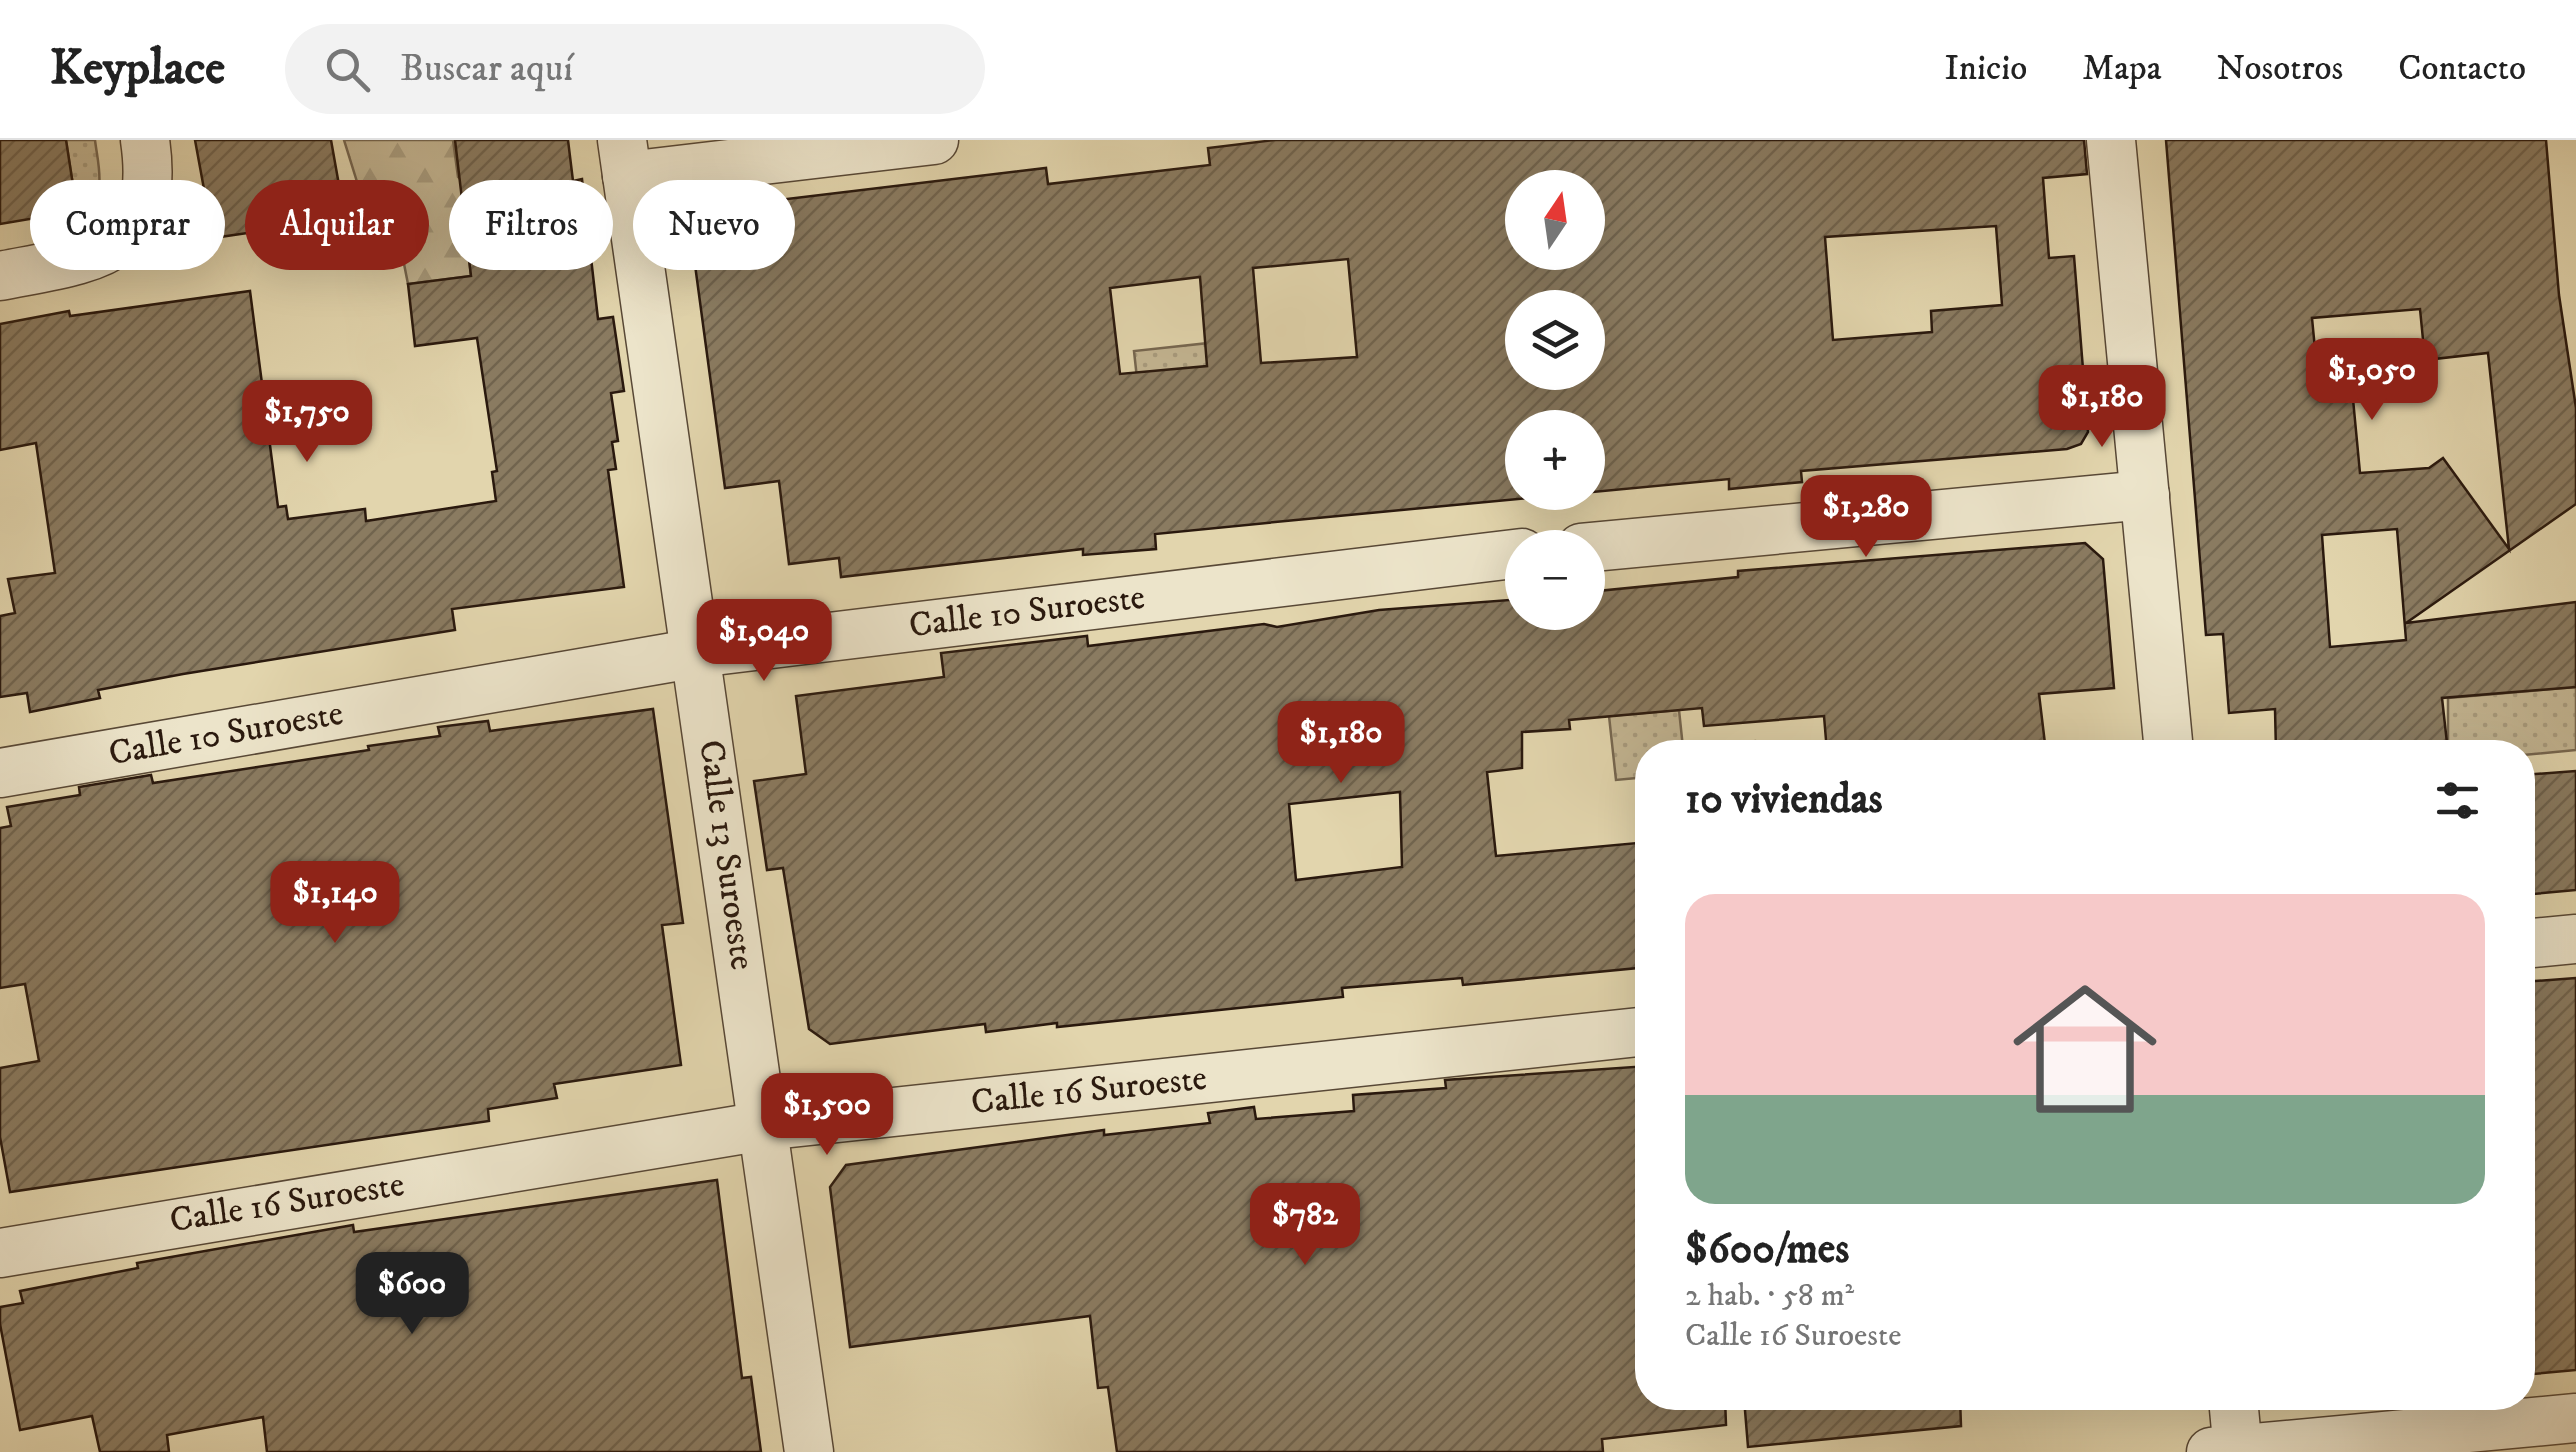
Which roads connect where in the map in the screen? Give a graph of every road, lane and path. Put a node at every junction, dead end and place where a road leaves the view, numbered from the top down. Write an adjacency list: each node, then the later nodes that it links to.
1 (145, 140): 5 (street)
2 (934, 140): 4 (street)
3 (2111, 140): 6 (street)
4 (624, 158): 9 (street, Calle 13 Suroeste)
5 (0, 276)
6 (2145, 495): 7 (street); 10 (street)
7 (1605, 546)
8 (1505, 555): 9 (street, Calle 10 Suroeste)
9 (697, 653): 11 (street, Calle 10 Suroeste); 15 (street, Calle 13 Suroeste)
10 (2168, 740)
11 (0, 772)
12 (2576, 939): 13 (street)
13 (2535, 943)
14 (1635, 1032): 15 (street, Calle 16 Suroeste)
15 (763, 1126): 16 (street, Calle 16 Suroeste); 20 (street, Calle 13 Suroeste)
16 (0, 1253)
17 (2231, 1410): 19 (street)
18 (2576, 1418): 19 (street)
19 (2229, 1451)
20 (809, 1452)

